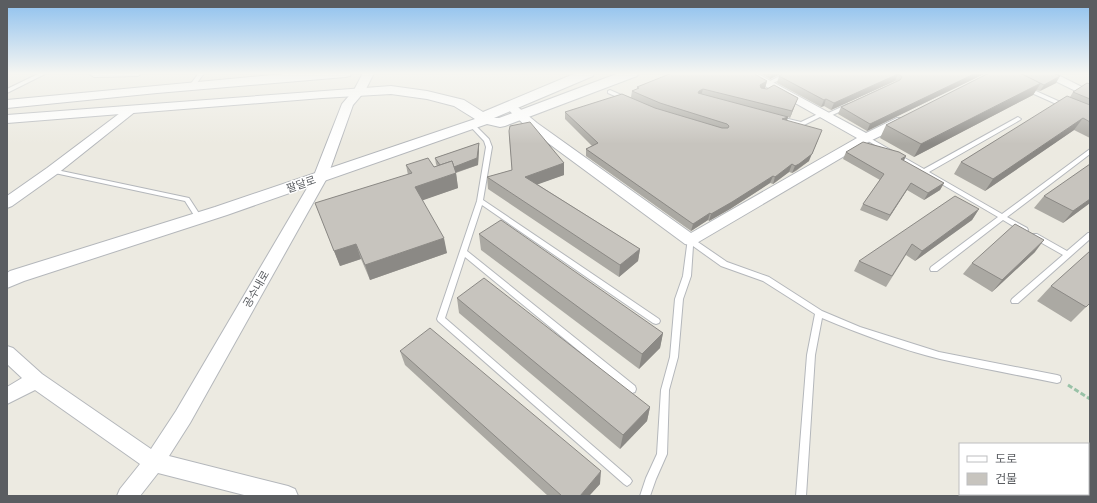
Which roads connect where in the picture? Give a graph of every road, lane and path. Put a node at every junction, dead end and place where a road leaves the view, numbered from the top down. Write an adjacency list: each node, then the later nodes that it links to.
1 (84, 96): 12 (street)
2 (290, 96): 14 (street)
3 (354, 96): 27 (street, 공수내로)
4 (433, 96): 22 (street)
5 (530, 96): 13 (street, 팔달로)
6 (573, 96): 17 (street)
7 (620, 96): 10 (lane)
8 (788, 96): 18 (street)
9 (1043, 96): 15 (lane)
10 (635, 103)
11 (853, 103): 18 (lane)
12 (7, 104)
13 (509, 105): 17 (street); 22 (street, 팔달로)
14 (132, 109): 20 (street); 25 (street)
15 (1070, 109)
16 (915, 114): 23 (street)
17 (522, 115): 22 (street); 33 (street)
18 (824, 115): 19 (lane); 23 (street)
19 (773, 117)
20 (7, 119)
21 (1018, 119): 26 (lane)
22 (479, 122): 27 (street, 팔달로); 28 (lane)
23 (866, 138): 26 (lane); 33 (street)
24 (1090, 151): 30 (lane)
25 (52, 172): 29 (street); 31 (lane)
26 (924, 172): 30 (lane)
27 (320, 178): 31 (street, 팔달로); 47 (street, 공수내로)
28 (480, 201): 34 (lane); 40 (lane)
29 (7, 203)
30 (1003, 217): 35 (lane); 36 (lane)
31 (199, 218): 37 (street, 팔달로)
32 (1090, 235): 35 (lane)
33 (690, 240): 39 (lane); 51 (lane)
34 (463, 251): 44 (lane); 48 (lane)
35 (1068, 255): 38 (lane)
36 (934, 269)
37 (7, 281)
38 (1015, 301)
39 (819, 313): 42 (lane); 52 (lane)
40 (656, 321)
41 (7, 353): 43 (street)
42 (1057, 379): 46 (path)
43 (36, 380): 45 (street); 47 (street)
44 (632, 389)
45 (7, 396)
46 (1090, 399)
47 (154, 462): 49 (street, 공수내로); 50 (street)
48 (626, 481)
49 (127, 496)
50 (288, 496)
51 (645, 496)
52 (801, 496)

